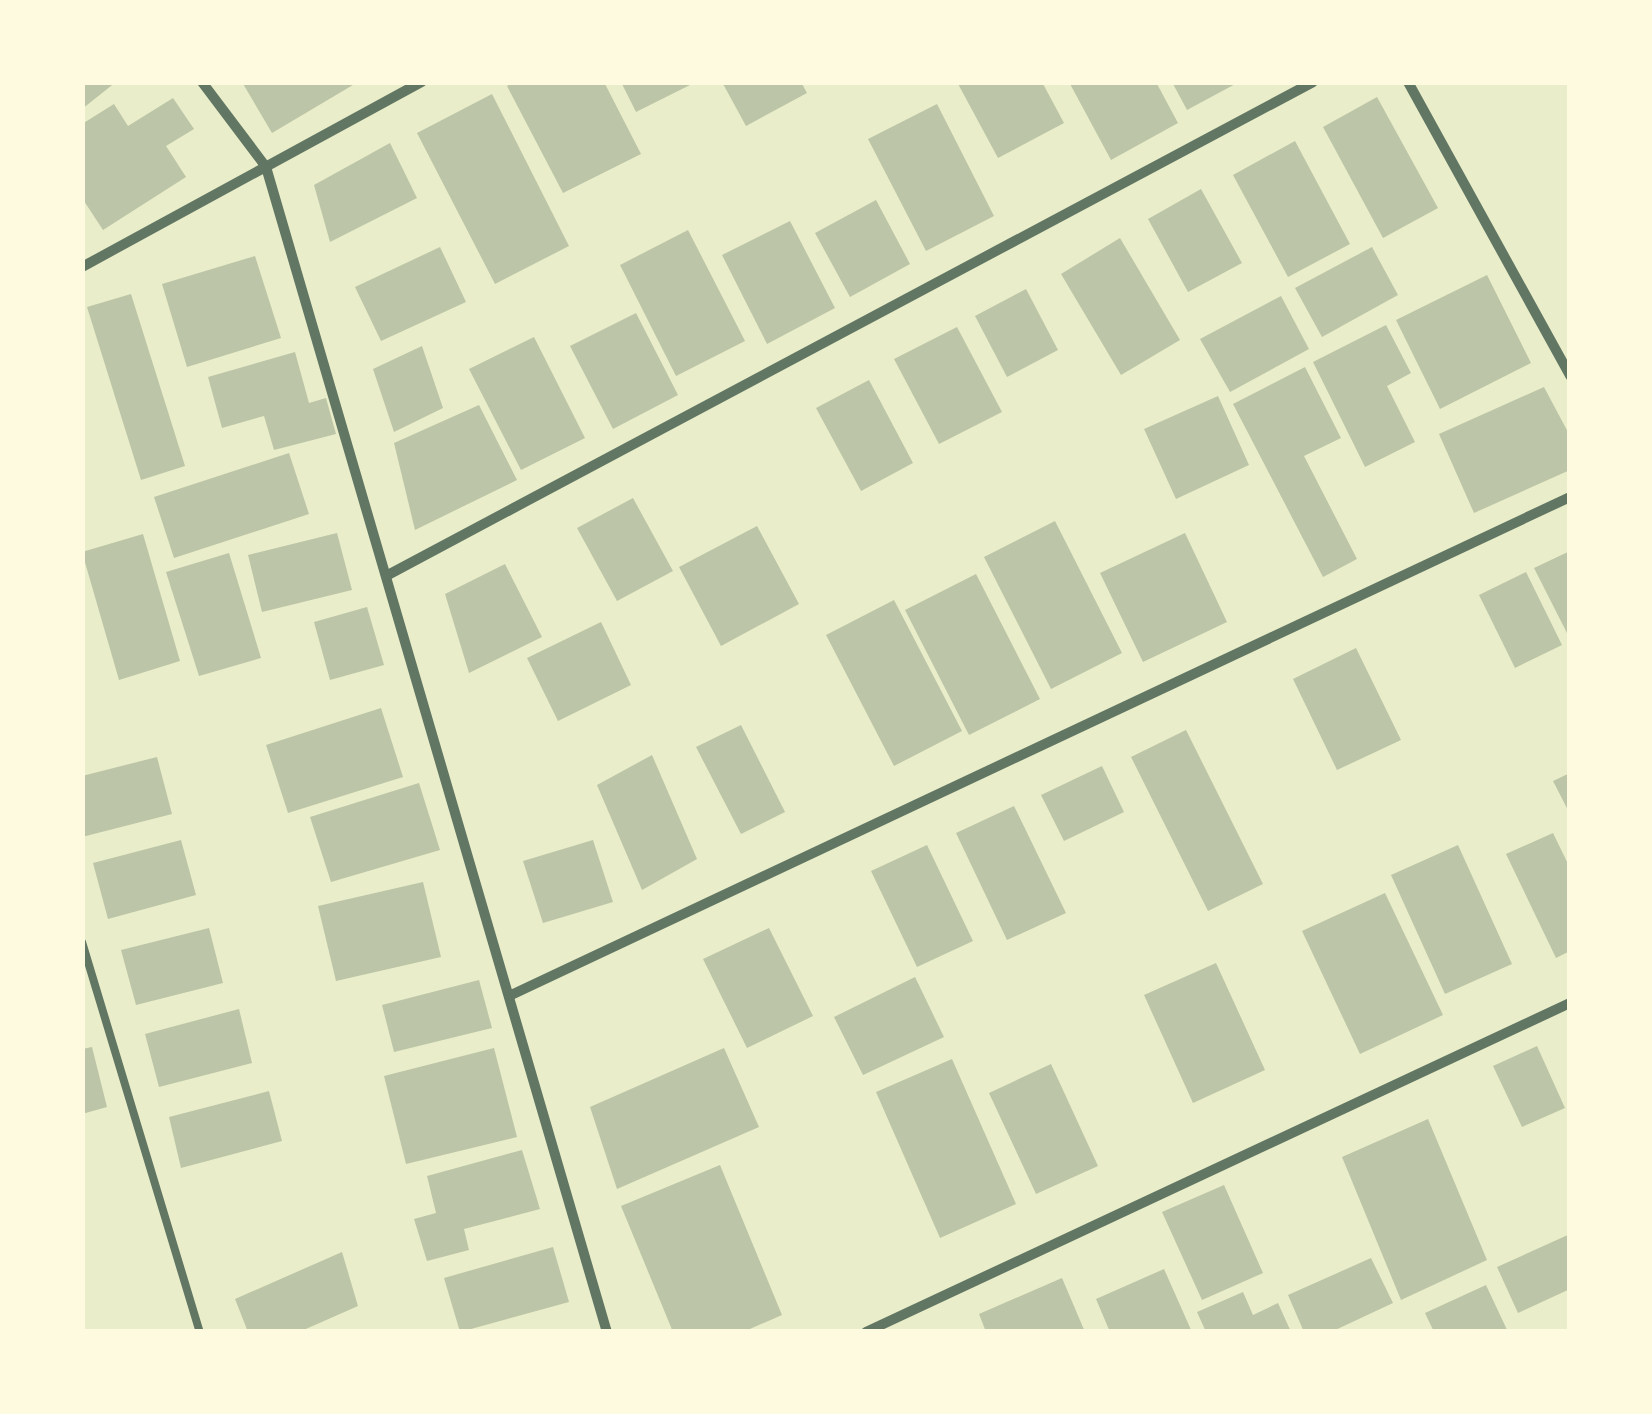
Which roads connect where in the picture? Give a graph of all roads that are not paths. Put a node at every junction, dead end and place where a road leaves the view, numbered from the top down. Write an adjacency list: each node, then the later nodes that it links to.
1 (202, 82): 5 (street)
2 (422, 82): 5 (street)
3 (1314, 82): 9 (street)
4 (1408, 82): 7 (street)
5 (266, 167): 6 (street); 9 (street)
6 (82, 267)
7 (1570, 376)
8 (1570, 497): 11 (street)
9 (386, 576): 11 (street)
10 (82, 942): 13 (lane)
11 (509, 996): 14 (street)
12 (1570, 1003): 15 (street)
13 (200, 1332)
14 (607, 1332)
15 (866, 1332)

